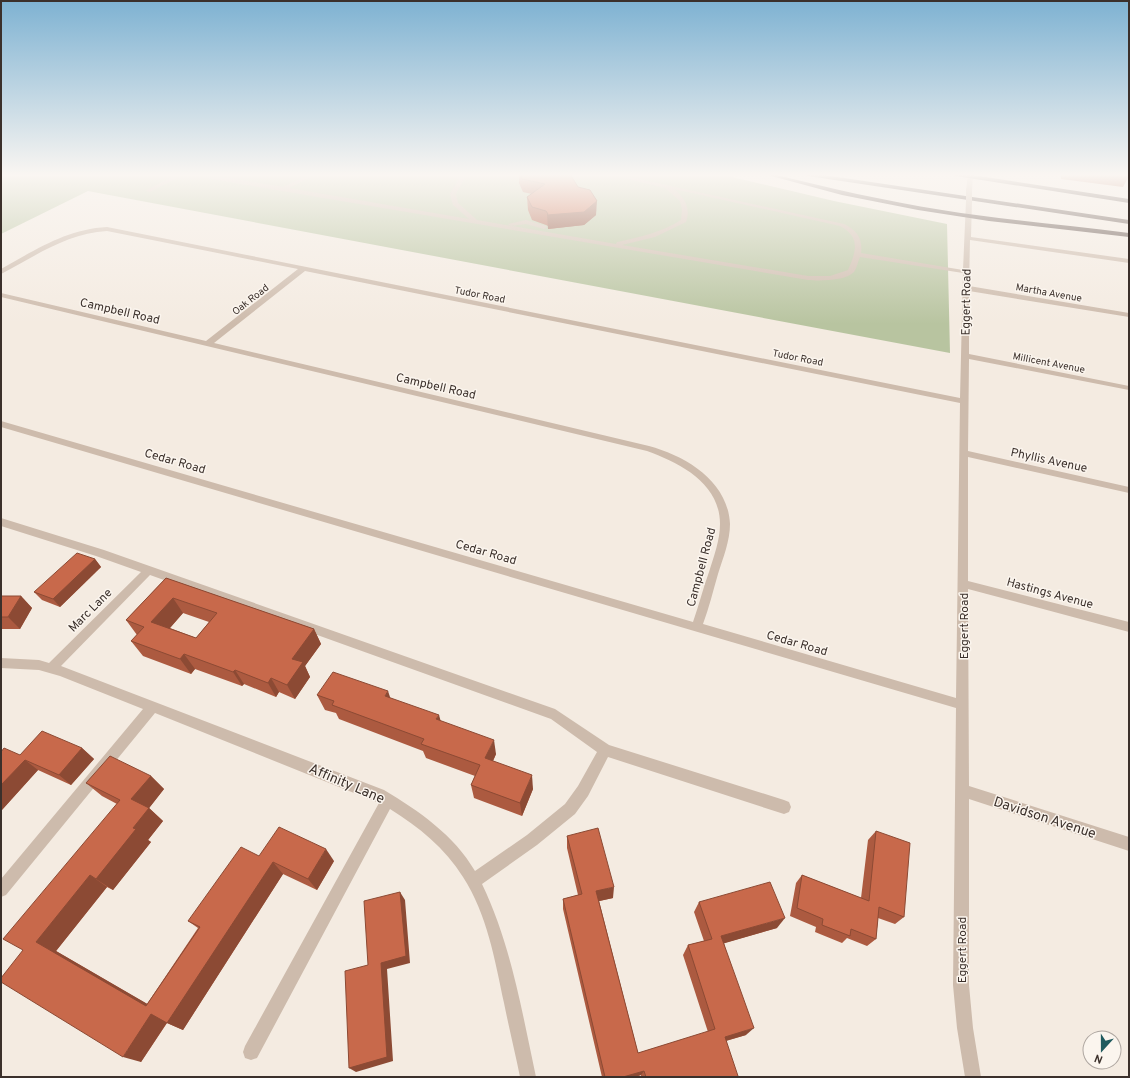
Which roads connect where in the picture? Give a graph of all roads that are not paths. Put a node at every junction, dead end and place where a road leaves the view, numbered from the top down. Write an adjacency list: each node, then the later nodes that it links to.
1 (495, 224): 2 (street)
2 (505, 224)
3 (534, 224): 10 (street)
4 (679, 224): 10 (street)
5 (839, 224): 11 (street)
6 (968, 224): 9 (street, Eggert Road)
7 (1047, 224): 8 (highway)
8 (1129, 234)
9 (968, 238): 12 (street); 15 (street, Eggert Road)
10 (610, 244): 11 (street)
11 (858, 254): 15 (street)
12 (1129, 261)
13 (304, 268): 14 (street, Tudor Road); 19 (street, Oak Road); 22 (street, Tudor Road)
14 (1, 272)
15 (966, 272): 16 (street, Eggert Road)
16 (966, 288): 18 (street, Martha Avenue); 20 (street, Eggert Road)
17 (1, 295): 19 (street, Campbell Road)
18 (1129, 315)
19 (208, 344): 29 (street, Campbell Road)
20 (965, 356): 21 (street, Millicent Avenue); 22 (street, Eggert Road)
21 (1129, 388)
22 (964, 401): 24 (street, Eggert Road)
23 (1, 424): 29 (street, Cedar Road)
24 (964, 453): 25 (street, Phyllis Avenue); 28 (street, Eggert Road)
25 (1129, 490)
26 (1, 522): 27 (street)
27 (148, 571): 32 (street, Marc Lane); 35 (street)
28 (964, 584): 30 (street, Hastings Avenue); 33 (street, Eggert Road)
29 (697, 627): 33 (street, Cedar Road)
30 (1129, 627)
31 (1, 663): 32 (street, Affinity Lane)
32 (51, 668): 34 (street, Affinity Lane)
33 (963, 705): 36 (street, Eggert Road)
34 (153, 706): 37 (street, Affinity Lane); 41 (street)
35 (605, 750): 38 (street); 40 (street)
36 (962, 790): 39 (street, Davidson Avenue); 43 (street, Eggert Road)
37 (388, 800): 40 (street, Affinity Lane); 42 (street)
38 (784, 807)
39 (1129, 844)
40 (474, 881): 44 (street, Affinity Lane)
41 (1, 890)
42 (251, 1052)
43 (970, 1076)
44 (528, 1077)

